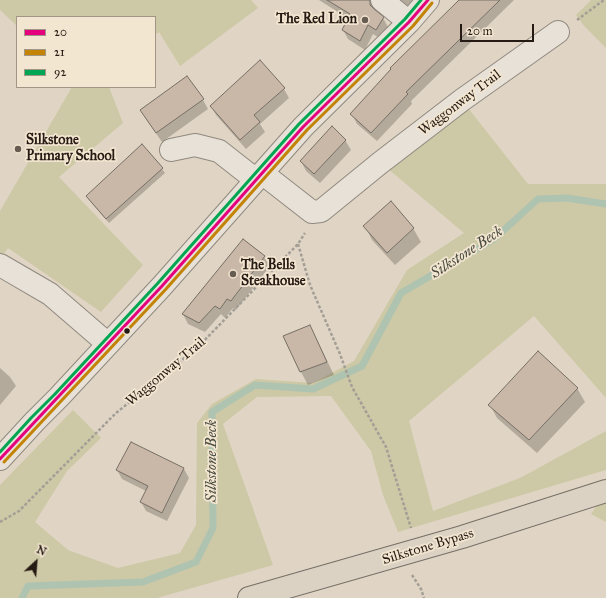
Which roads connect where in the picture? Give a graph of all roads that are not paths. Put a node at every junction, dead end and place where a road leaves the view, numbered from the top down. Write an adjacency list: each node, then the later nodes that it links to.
1 (382, 0): 3 (street)
2 (428, 0): 3 (street)
3 (409, 22): 6 (street)
4 (558, 32): 6 (street, Waggonway Trail)
5 (171, 150): 6 (street)
6 (259, 176): 8 (street)
7 (0, 265): 8 (street)
8 (108, 344): 9 (street)
9 (0, 459)
10 (606, 491): 11 (highway, Silkstone Bypass)
11 (249, 598)

